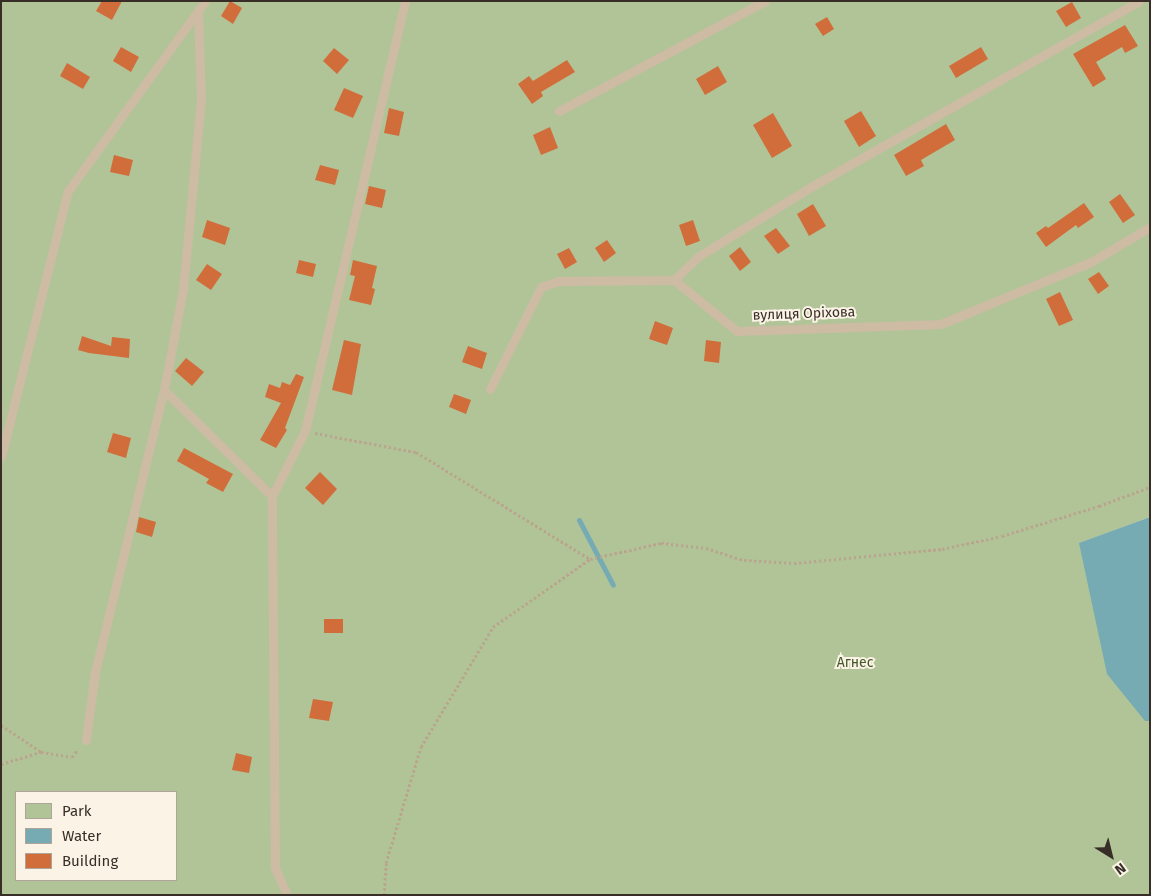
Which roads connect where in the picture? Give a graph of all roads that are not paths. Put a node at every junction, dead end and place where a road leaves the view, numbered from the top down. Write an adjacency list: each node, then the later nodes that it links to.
1 (205, 1): 5 (lane)
2 (405, 1): 12 (lane)
3 (765, 1): 6 (lane)
4 (1139, 1): 8 (lane)
5 (198, 13): 10 (lane); 11 (lane)
6 (559, 110)
7 (1150, 227): 8 (lane, вулиця Оріхова)
8 (674, 280): 9 (lane)
9 (490, 389)
10 (164, 390): 12 (lane); 13 (lane)
11 (1, 457)
12 (272, 496): 14 (lane)
13 (86, 740)
14 (287, 895)

